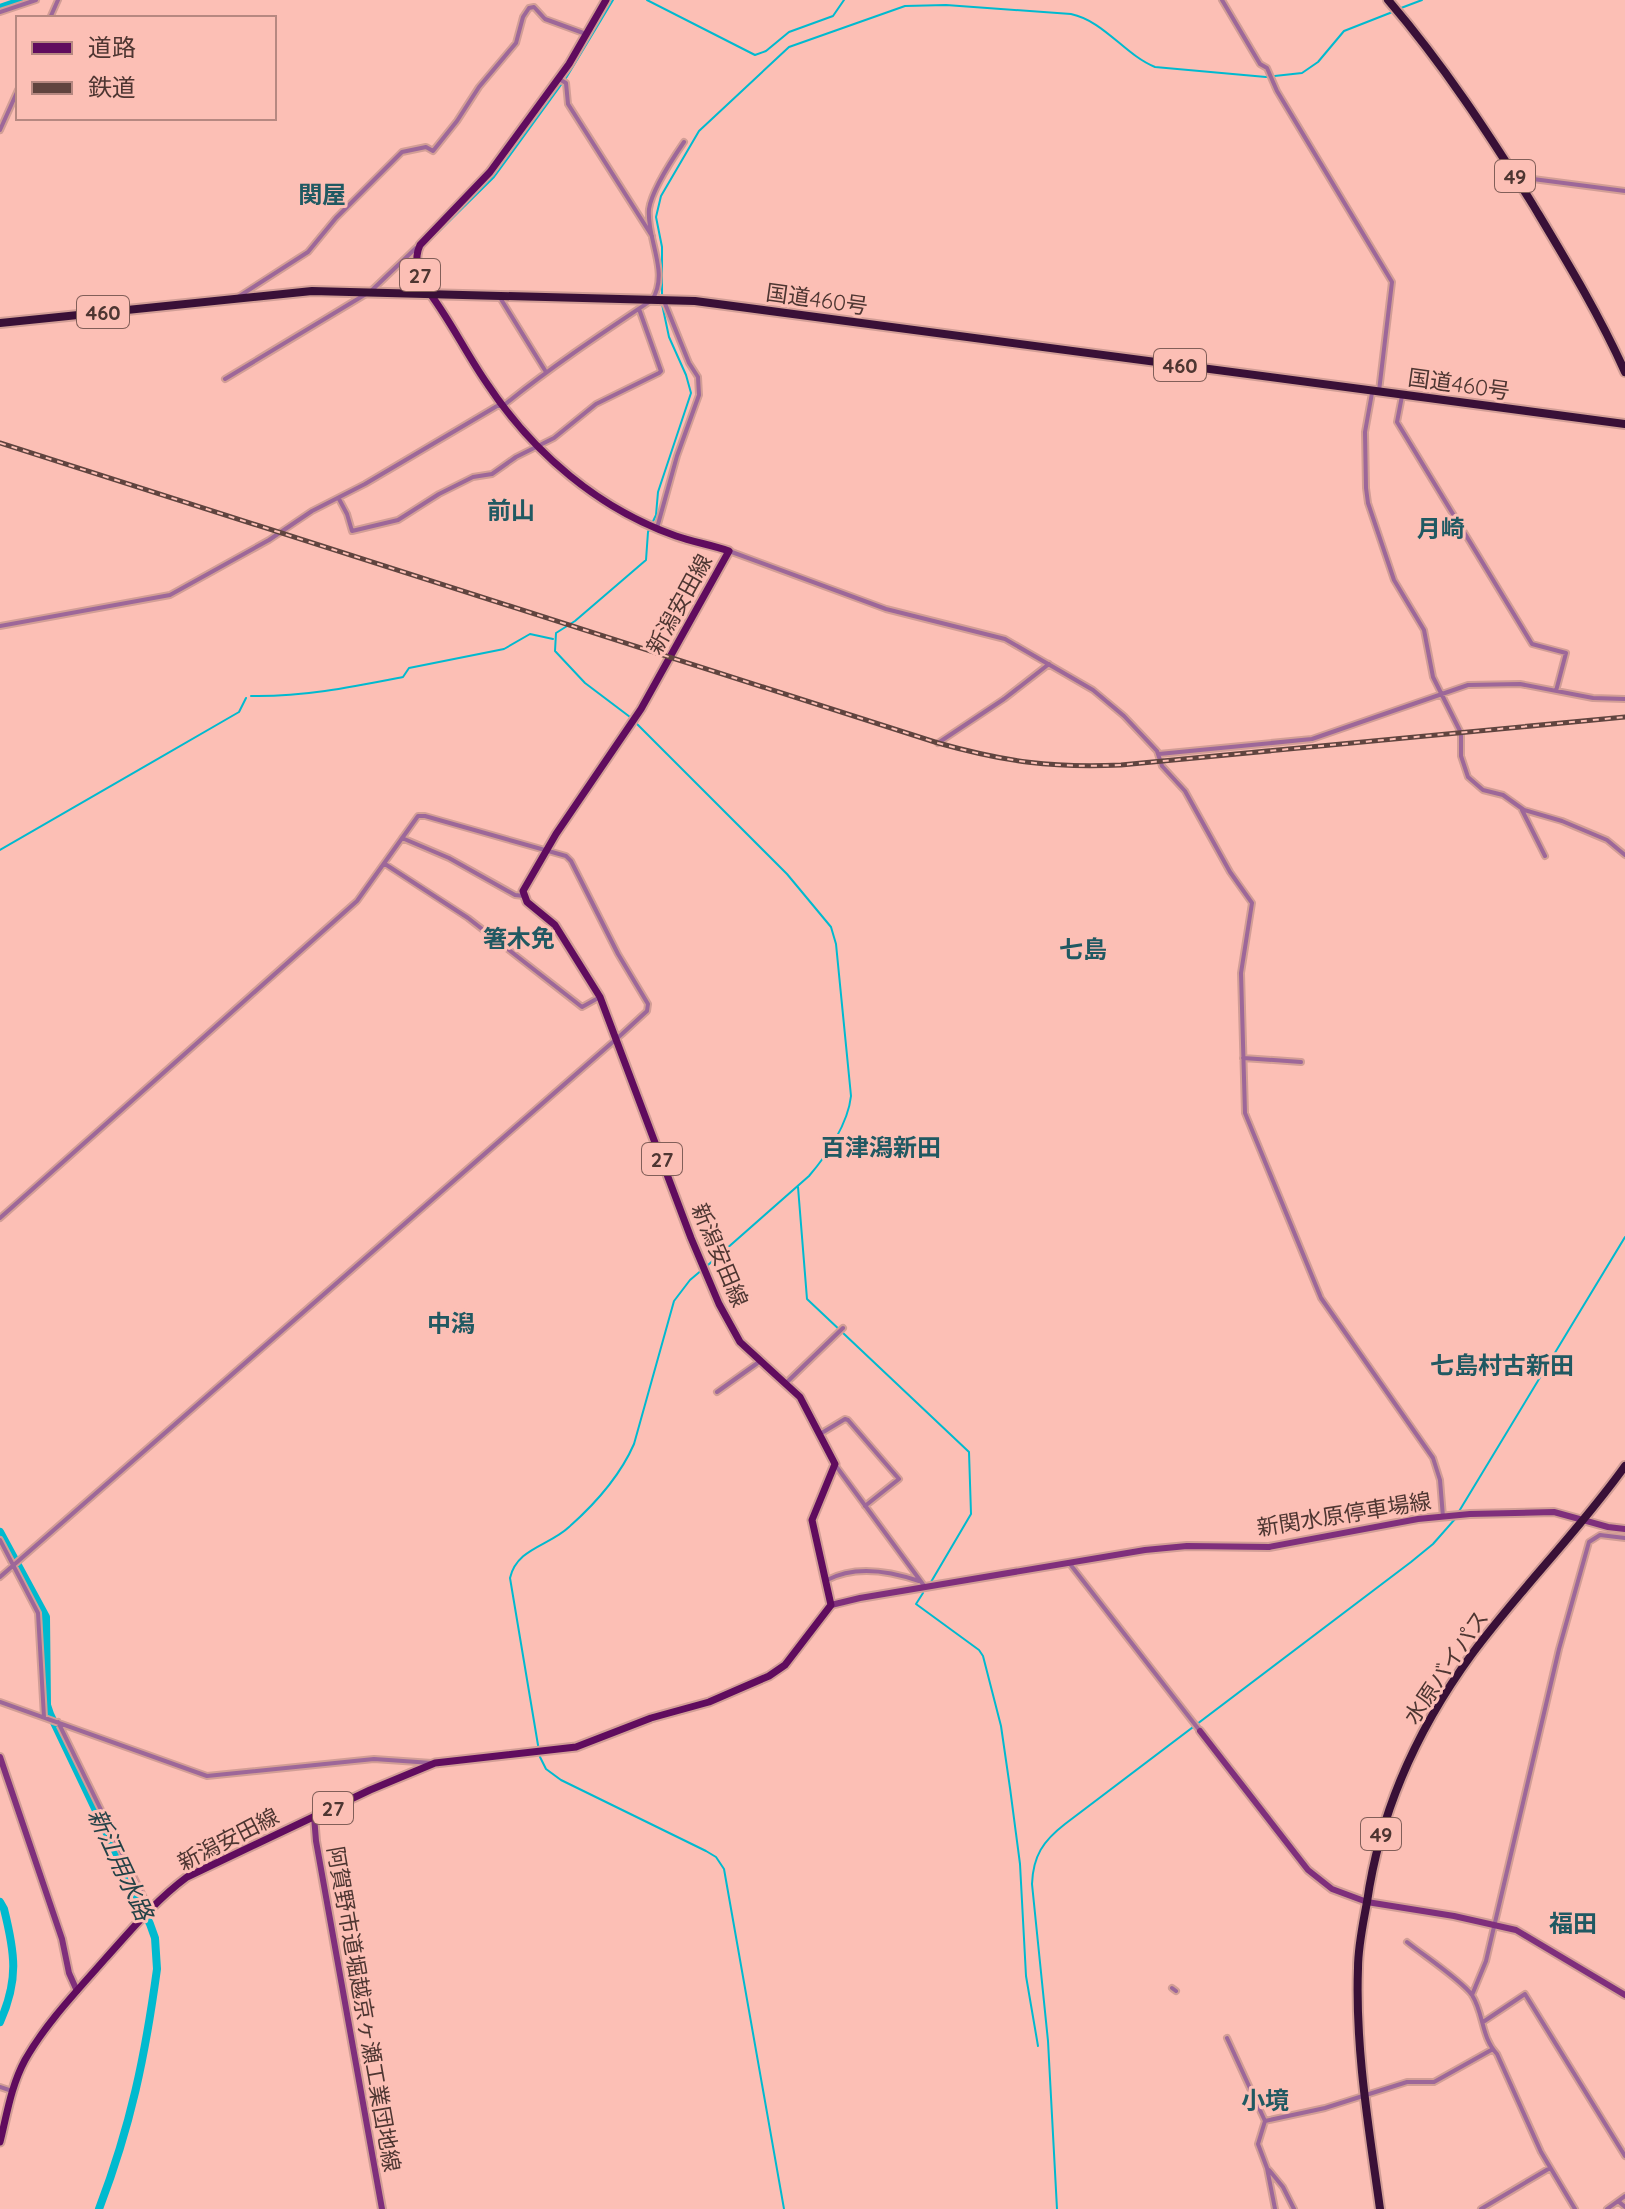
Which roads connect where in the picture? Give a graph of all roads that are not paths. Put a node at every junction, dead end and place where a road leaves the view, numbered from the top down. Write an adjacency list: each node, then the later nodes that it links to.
1 (36, 0): 5 (street)
2 (606, 0): 6 (main road, 27)
3 (1222, 0): 25 (street)
4 (1388, 0): 23 (highway, 49)
5 (0, 12)
6 (586, 34): 7 (main road, 27); 18 (street)
7 (559, 79): 13 (street); 14 (main road, 27)
8 (16, 94): 9 (street)
9 (0, 130)
10 (684, 142): 13 (street)
11 (1533, 179): 12 (street)
12 (1625, 191)
13 (654, 238): 19 (street)
14 (420, 245): 15 (street); 16 (main road, 新潟安田線 / 27)
15 (371, 291): 16 (highway, 国道460号 / 460); 18 (highway, 国道460号 / 460); 24 (street)
16 (432, 295): 17 (highway, 国道460号 / 460); 27 (main road, 新潟安田線 / 27)
17 (499, 296): 19 (highway, 国道460号 / 460); 22 (street)
18 (236, 298): 21 (highway, 国道460号 / 460)
19 (658, 301): 20 (street); 25 (highway, 国道460号 / 460); 31 (street)
20 (639, 309): 22 (street); 29 (street)
21 (0, 323)
22 (546, 372): 27 (street)
23 (1625, 372)
24 (225, 379)
25 (1376, 392): 26 (highway, 国道460号 / 460); 36 (street)
26 (1403, 395): 28 (highway, 国道460号 / 460); 35 (street)
27 (503, 406): 29 (main road, 新潟安田線 / 27); 30 (street)
28 (1623, 423)
29 (538, 446): 30 (street); 31 (main road, 新潟安田線 / 27)
30 (339, 499): 33 (street)
31 (657, 528): 32 (main road, 新潟安田線 / 27)
32 (729, 551): 34 (street); 42 (main road, 新潟安田線)
33 (0, 626)
34 (1049, 664): 38 (street); 39 (street)
35 (1556, 691): 36 (street); 37 (street)
36 (1443, 693): 39 (street); 40 (street)
37 (1625, 699)
38 (938, 743)
39 (1158, 754): 49 (street)
40 (1521, 808): 43 (street); 44 (street)
41 (402, 838): 42 (street); 45 (street); 46 (street)
42 (547, 851): 46 (main road, 新潟安田線); 48 (street)
43 (1625, 855)
44 (1545, 856)
45 (385, 864): 47 (street); 51 (street)
46 (524, 896): 47 (main road, 新潟安田線 / 27)
47 (600, 997): 48 (main road, 新潟安田線 / 27)
48 (617, 1037): 53 (main road, 新潟安田線 / 27); 65 (street)
49 (1243, 1058): 50 (street); 60 (street)
50 (1301, 1062)
51 (0, 1218)
52 (841, 1330): 54 (street)
53 (759, 1362): 54 (main road, 新潟安田線 / 27); 55 (street)
54 (785, 1384): 56 (main road, 新潟安田線 / 27)
55 (717, 1392)
56 (818, 1436): 57 (main road, 新潟安田線 / 27); 59 (street)
57 (835, 1464): 59 (street); 68 (main road)
58 (1625, 1466): 61 (highway, 水原バイパス / 49)
59 (865, 1506): 69 (street)
60 (1446, 1516): 61 (street, 新関水原停車場線); 66 (street, 新関水原停車場線)
61 (1585, 1519): 62 (street, 新関水原停車場線); 78 (highway, 水原バイパス / 49)
62 (1625, 1529)
63 (1625, 1538): 80 (street)
64 (0, 1540): 65 (street)
65 (16, 1562): 67 (street); 72 (street)
66 (1070, 1564): 69 (street, 新関水原停車場線); 74 (street)
67 (0, 1577)
68 (827, 1580): 69 (street); 70 (main road)
69 (923, 1584): 70 (street, 新関水原停車場線)
70 (831, 1605): 76 (main road, 新潟安田線 / 27)
71 (0, 1702): 72 (street)
72 (46, 1717): 73 (street)
73 (57, 1721): 76 (street); 79 (street)
74 (1200, 1731): 78 (street)
75 (0, 1757): 82 (street)
76 (435, 1763): 77 (main road, 新潟安田線 / 27)
77 (314, 1816): 79 (main road, 新潟安田線 / 27); 99 (street, 阿賀野市道堀越京ヶ瀬工業団地線)
78 (1367, 1902): 80 (street); 90 (highway, 水原バイパス / 49)
79 (150, 1910): 82 (main road, 新潟安田線 / 27)
80 (1495, 1924): 83 (street); 84 (street)
81 (1407, 1942): 83 (street)
82 (77, 1991): 89 (main road, 新潟安田線 / 27)
83 (1472, 1995): 85 (street)
84 (1625, 1995)
85 (1483, 2022): 87 (street); 93 (street)
86 (1227, 2038): 91 (street)
87 (1493, 2049): 90 (street); 95 (street)
88 (0, 2087): 89 (street)
89 (12, 2091): 92 (main road, 新潟安田線 / 27)
90 (1366, 2096): 91 (street); 102 (highway, 水原バイパス / 49)
91 (1265, 2121): 94 (street)
92 (0, 2142)
93 (1625, 2156)
94 (1267, 2168): 100 (street); 101 (street)
95 (1550, 2168): 103 (street); 104 (street)
96 (1625, 2196): 97 (street)
97 (1618, 2201): 98 (street); 105 (street)
98 (1625, 2207)
99 (382, 2209)
100 (1275, 2209)
101 (1294, 2209)
102 (1380, 2209)
103 (1481, 2209)
104 (1575, 2209)
105 (1607, 2209)

